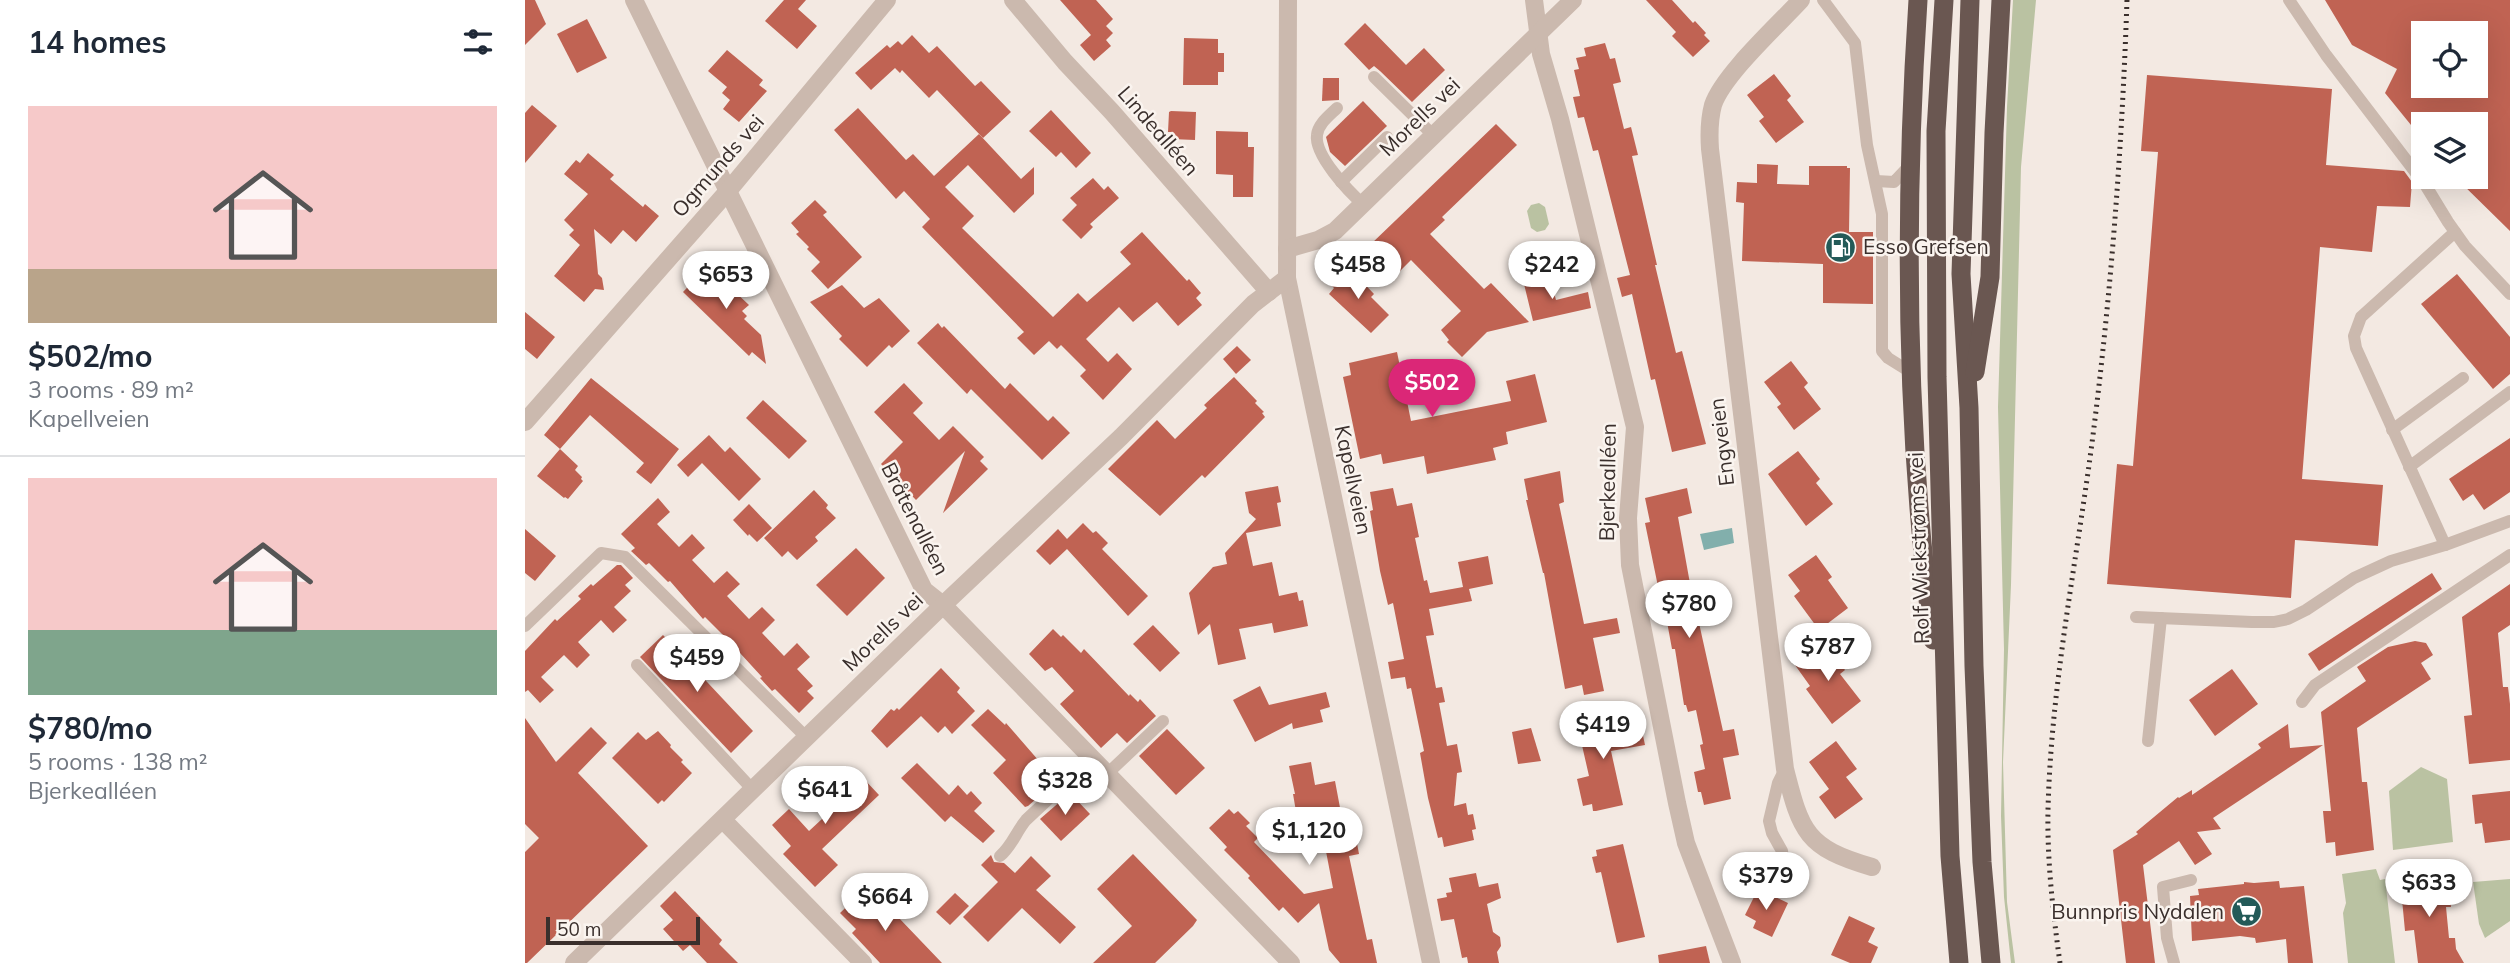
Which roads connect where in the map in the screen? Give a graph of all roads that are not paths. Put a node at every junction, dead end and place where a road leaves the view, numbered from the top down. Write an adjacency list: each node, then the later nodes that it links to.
1 (634, 0): 22 (street, Bråtenalléen)
2 (887, 0): 22 (street, Ogmunds vei)
3 (1013, 0): 27 (street, Lindealléen)
4 (1288, 0): 25 (street, Kapellveien)
5 (1534, 0): 14 (street, Bjerkealléen)
6 (1573, 0): 14 (street, Morells vei)
7 (1801, 0): 50 (street, Engveien)
8 (1823, 0): 20 (lane)
9 (1918, 0): 19 (highway)
10 (1944, 0): 48 (highway, Rolf Wickstrøms vei)
11 (1970, 0): 32 (highway)
12 (2001, 0): 32 (highway)
13 (2289, 0): 24 (lane)
14 (1537, 36): 17 (street, Morells vei); 62 (street, Bjerkealléen)
15 (1374, 77): 17 (lane)
16 (1336, 108): 21 (lane)
17 (1434, 136): 23 (street, Morells vei)
18 (1387, 137): 21 (lane)
19 (1910, 164): 20 (lane); 29 (highway)
20 (1876, 181): 29 (lane)
21 (1341, 182): 23 (lane)
22 (728, 191): 33 (street, Ogmunds vei); 39 (street, Bråtenalléen)
23 (1363, 204): 25 (street, Morells vei)
24 (2455, 232): 28 (lane); 34 (lane)
25 (1287, 249): 26 (street, Kapellveien)
26 (1287, 278): 27 (street, Morells vei); 61 (street, Kapellveien)
27 (1269, 292): 39 (street, Morells vei)
28 (2510, 294)
29 (1912, 373): 48 (highway)
30 (2463, 378): 34 (lane)
31 (2510, 392): 35 (lane)
32 (1969, 408): 64 (highway)
33 (525, 422)
34 (2392, 430): 35 (lane)
35 (2409, 467): 37 (lane)
36 (2510, 521): 37 (lane)
37 (2445, 545): 41 (lane)
38 (2510, 555): 44 (lane)
39 (943, 605): 46 (street, Morells vei); 49 (street, Bråtenalléen)
40 (2136, 617): 41 (lane)
41 (2161, 618): 47 (lane)
42 (525, 626): 46 (lane)
43 (637, 665): 52 (lane)
44 (2302, 702)
45 (1163, 721): 51 (lane)
46 (807, 738): 52 (street, Morells vei)
47 (2148, 741)
48 (1946, 742): 63 (highway, Rolf Wickstrøms vei)
49 (1091, 759): 51 (street, Bråtenalléen); 54 (lane)
50 (1785, 769): 55 (street, Engveien); 57 (lane)
51 (1106, 775): 60 (street, Bråtenalléen)
52 (753, 790): 53 (street, Morells vei)
53 (723, 820): 58 (street, Morells vei); 59 (street)
54 (1000, 856)
55 (1872, 867)
56 (2192, 880): 65 (lane)
57 (1787, 884)
58 (574, 963)
59 (863, 963)
60 (1291, 963)
61 (1431, 963)
62 (1732, 963)
63 (1959, 963)
64 (1991, 963)
65 (2174, 963)

